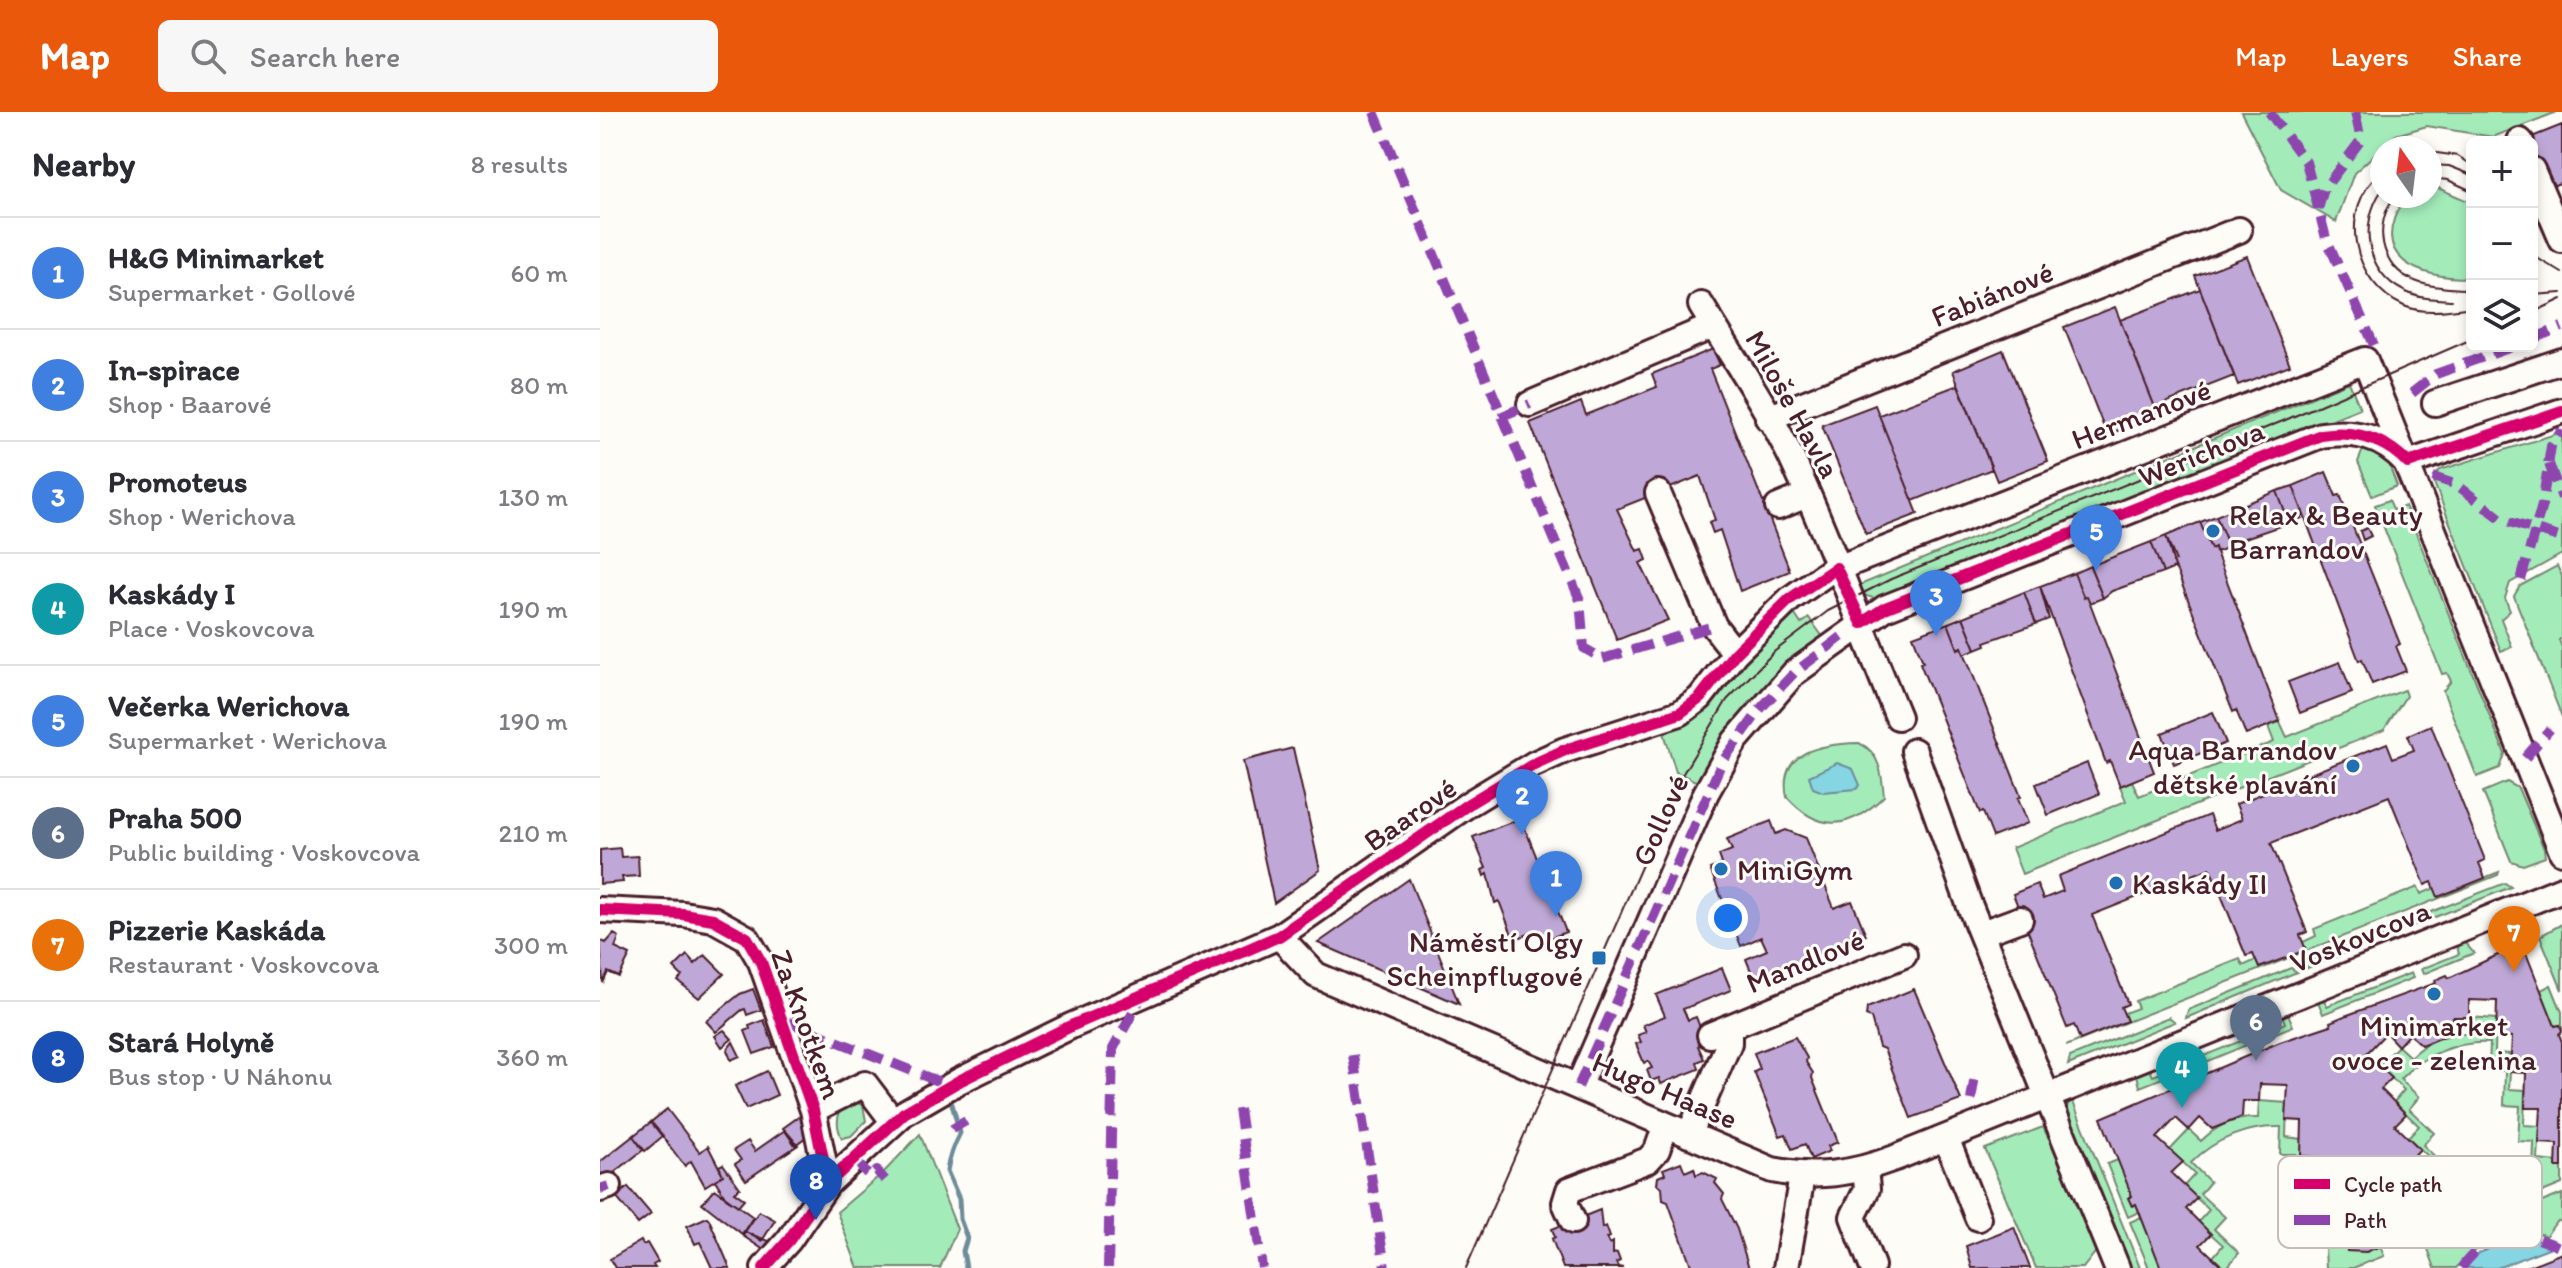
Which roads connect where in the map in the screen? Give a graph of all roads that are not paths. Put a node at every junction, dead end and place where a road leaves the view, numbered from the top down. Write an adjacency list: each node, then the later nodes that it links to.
1 (2538, 184): 3 (street)
2 (2239, 230): 8 (street, Fabiánové)
3 (2562, 240)
4 (2562, 361): 5 (street)
5 (2435, 403)
6 (1530, 404): 8 (street, Miloše Havla)
7 (2562, 411): 9 (street)
8 (1768, 418): 11 (street, Miloše Havla)
9 (2408, 463): 13 (street, Hermanové); 14 (street, Werichova); 18 (street)
10 (1658, 493): 15 (street)
11 (1807, 495): 12 (street); 13 (street, Miloše Havla)
12 (1778, 507)
13 (1836, 568): 14 (street, Miloše Havla); 15 (street, Baarové)
14 (1853, 629): 16 (street); 25 (street, Gollové)
15 (1735, 653): 23 (street, Baarové)
16 (1898, 717)
17 (1914, 751): 22 (street)
18 (2562, 852)
19 (2562, 889): 26 (street, Voskovcova)
20 (600, 910): 27 (street, Za Knotkem)
21 (2020, 919): 22 (street)
22 (1982, 933): 26 (street)
23 (1279, 936): 25 (street, Hugo Haase); 28 (street, Baarové)
24 (1904, 955): 29 (street, Mandlové)
25 (1578, 1087): 29 (street, Hugo Haase)
26 (2047, 1096): 30 (street, Hugo Haase); 39 (street)
27 (813, 1110): 28 (street); 33 (street, Za Knotkem)
28 (893, 1121): 33 (street, Baarové)
29 (1678, 1130): 32 (street, Hugo Haase); 35 (street, Mandlové)
30 (1946, 1138): 31 (street, Hugo Haase); 34 (street)
31 (1865, 1169): 32 (street, Hugo Haase); 36 (street)
32 (1802, 1176): 38 (street)
33 (828, 1183): 37 (street, Baarové)
34 (1978, 1218)
35 (1573, 1221)
36 (1872, 1266)
37 (764, 1268)
38 (1786, 1268)
39 (2117, 1268)

